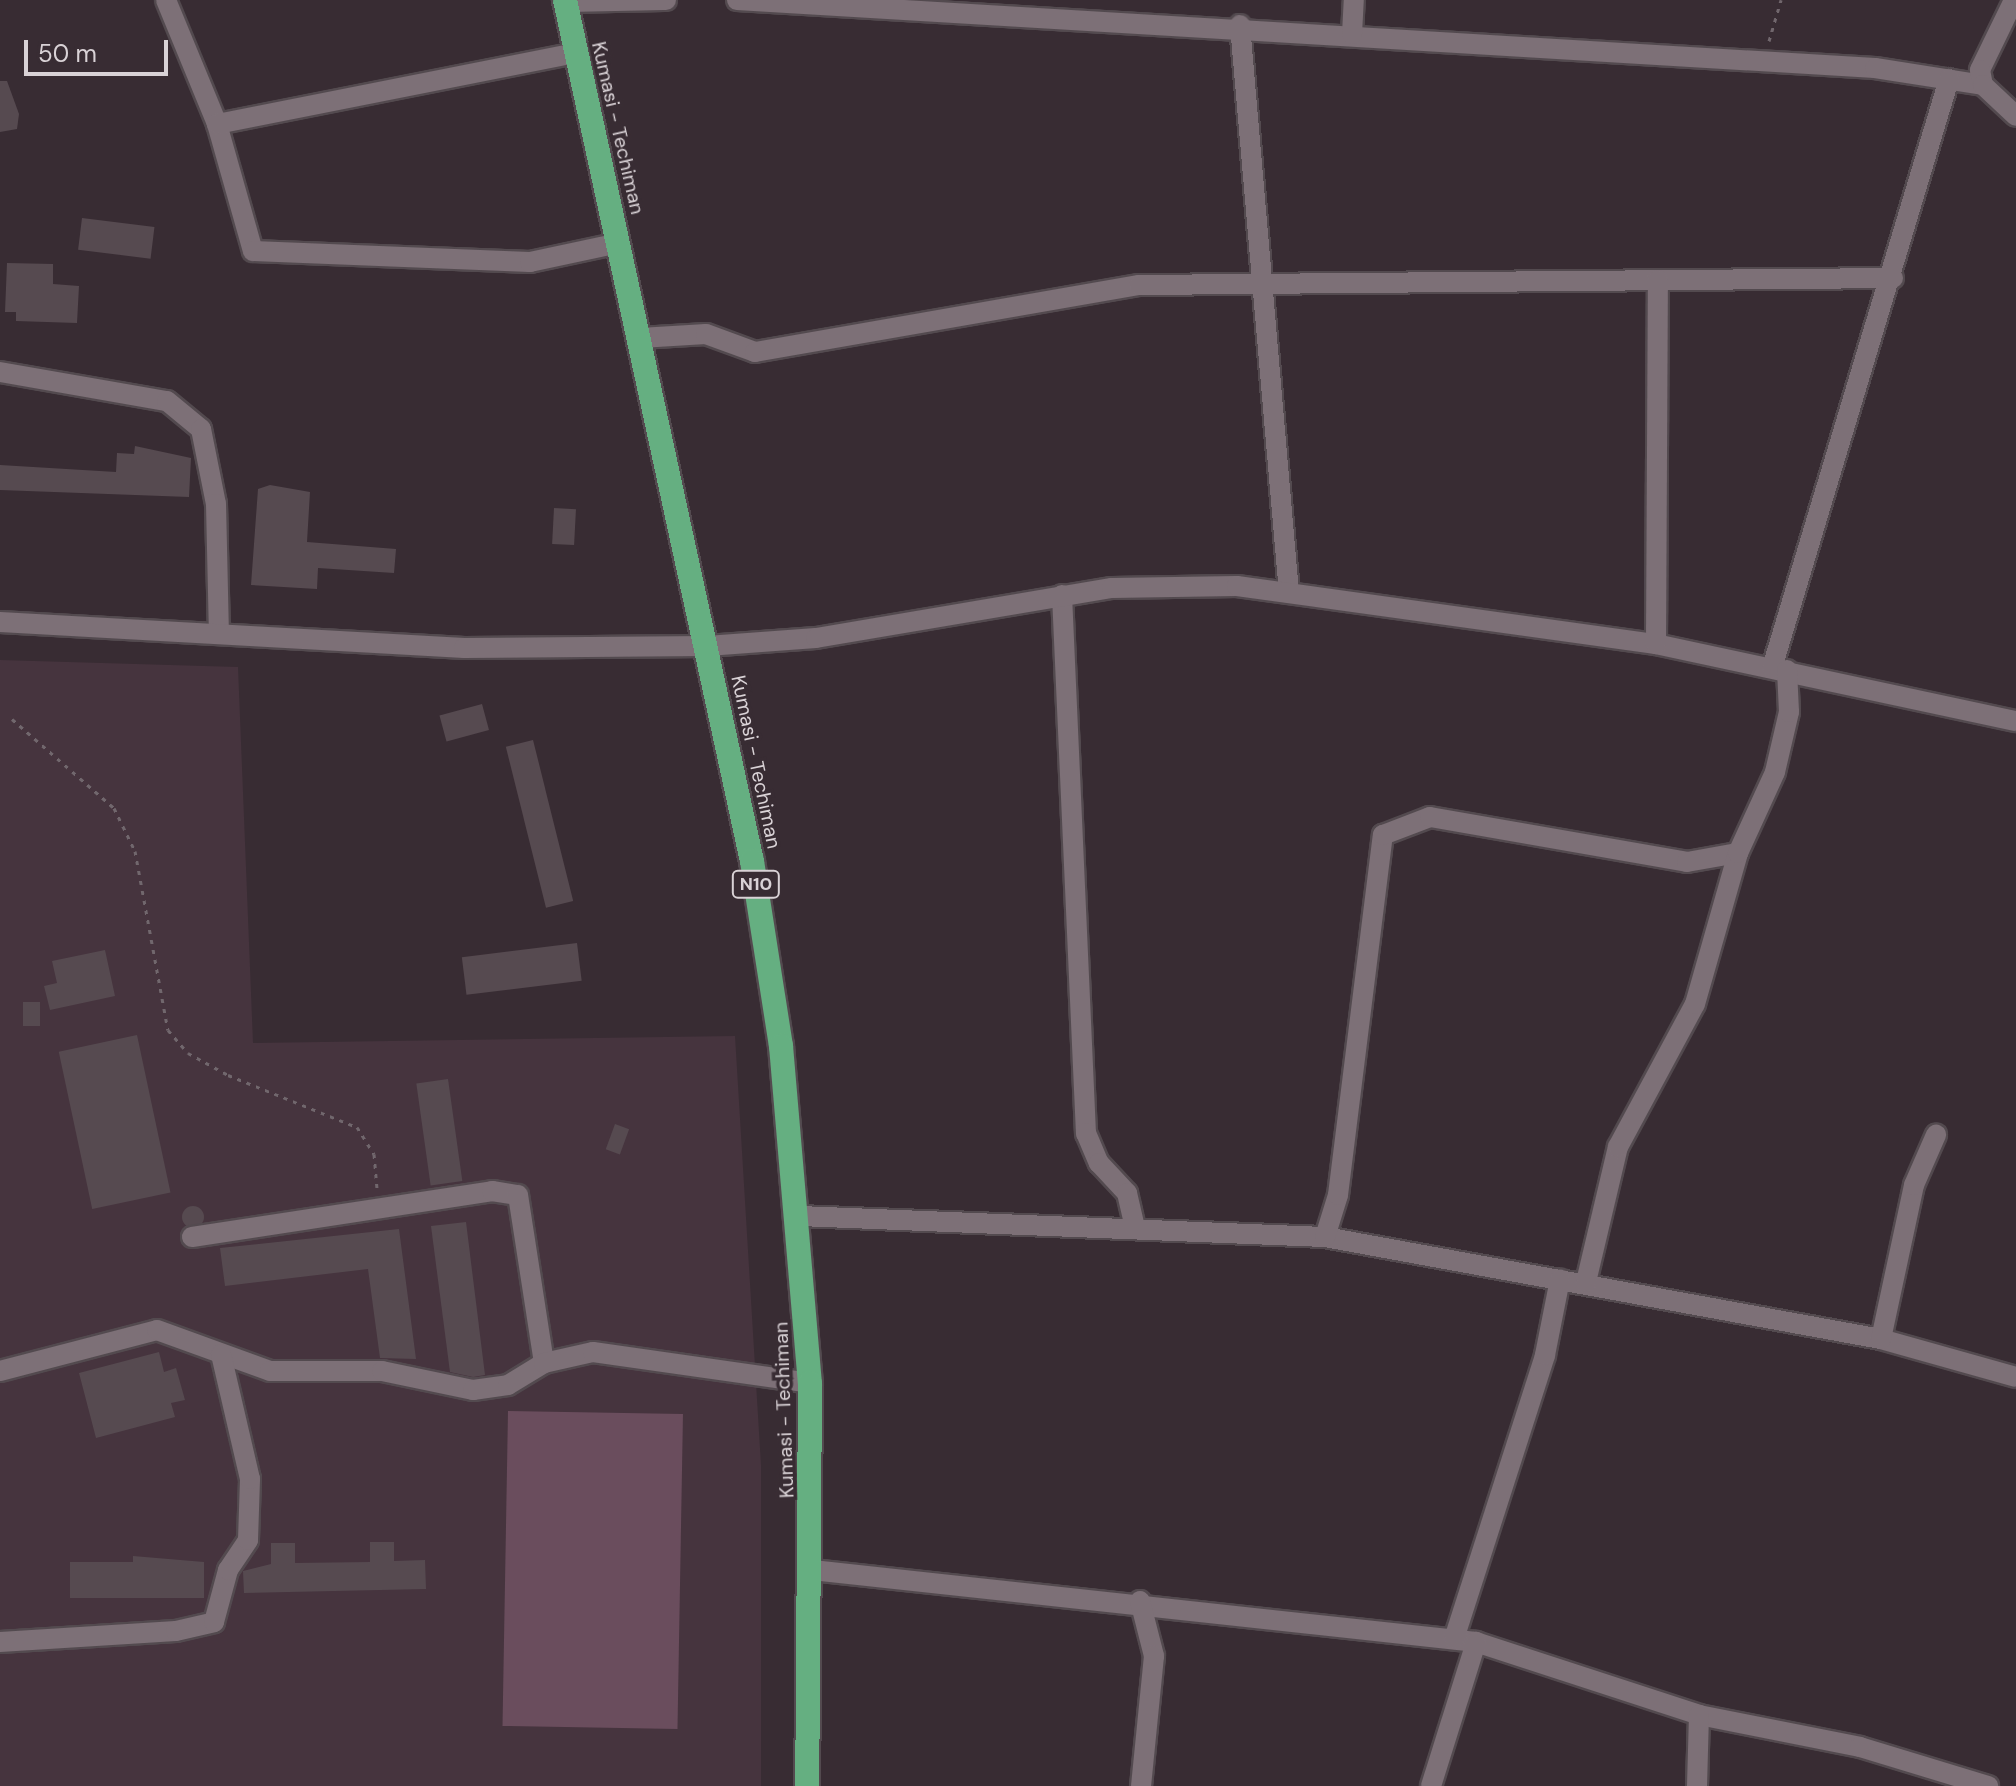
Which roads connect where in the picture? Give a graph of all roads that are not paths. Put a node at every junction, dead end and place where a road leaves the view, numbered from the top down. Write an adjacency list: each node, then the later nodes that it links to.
1 (166, 0): 13 (street)
2 (666, 0): 6 (street)
3 (737, 0): 7 (street)
4 (1354, 0): 8 (street)
5 (2014, 0): 11 (street)
6 (565, 1): 9 (highway, Kumasi - Techiman / N10)
7 (1240, 25): 8 (street); 17 (street)
8 (1352, 34): 10 (street)
9 (577, 53): 13 (street); 14 (highway, Kumasi - Techiman / N10)
10 (1949, 79): 11 (street); 15 (street)
11 (1983, 85): 12 (street)
12 (2016, 116)
13 (217, 124): 14 (street)
14 (619, 243): 18 (highway, Kumasi - Techiman / N10)
15 (1893, 278): 16 (street); 26 (street)
16 (1658, 280): 17 (street); 24 (street)
17 (1263, 285): 18 (street); 20 (street)
18 (640, 338): 25 (highway, Kumasi - Techiman / N10)
19 (0, 372): 23 (street)
20 (1289, 593): 21 (street); 24 (street)
21 (1062, 595): 25 (street); 31 (street)
22 (0, 622): 23 (street)
23 (219, 633): 25 (street)
24 (1656, 644): 26 (street)
25 (707, 646): 30 (highway, Kumasi - Techiman / N10)
26 (1780, 669): 27 (street); 28 (street)
27 (2016, 721)
28 (1738, 853): 33 (street); 35 (street)
29 (1936, 1135): 36 (street)
30 (799, 1216): 31 (street); 41 (highway, Kumasi - Techiman / N10)
31 (1134, 1224): 33 (street)
32 (192, 1237): 38 (street)
33 (1325, 1237): 34 (street)
34 (1560, 1279): 35 (street); 44 (street)
35 (1586, 1282): 36 (street)
36 (1881, 1339): 40 (street)
37 (221, 1354): 38 (street); 39 (street); 45 (street)
38 (544, 1363): 41 (street)
39 (0, 1371)
40 (2016, 1377)
41 (810, 1383): 42 (highway, Kumasi - Techiman / N10)
42 (812, 1570): 43 (street); 48 (highway, Kumasi - Techiman / N10)
43 (1140, 1601): 44 (street); 49 (street)
44 (1454, 1639): 46 (street)
45 (0, 1642)
46 (1476, 1642): 47 (street); 50 (street)
47 (1699, 1715): 51 (street); 52 (street)
48 (807, 1786)
49 (1141, 1786)
50 (1431, 1786)
51 (1697, 1786)
52 (1988, 1786)

